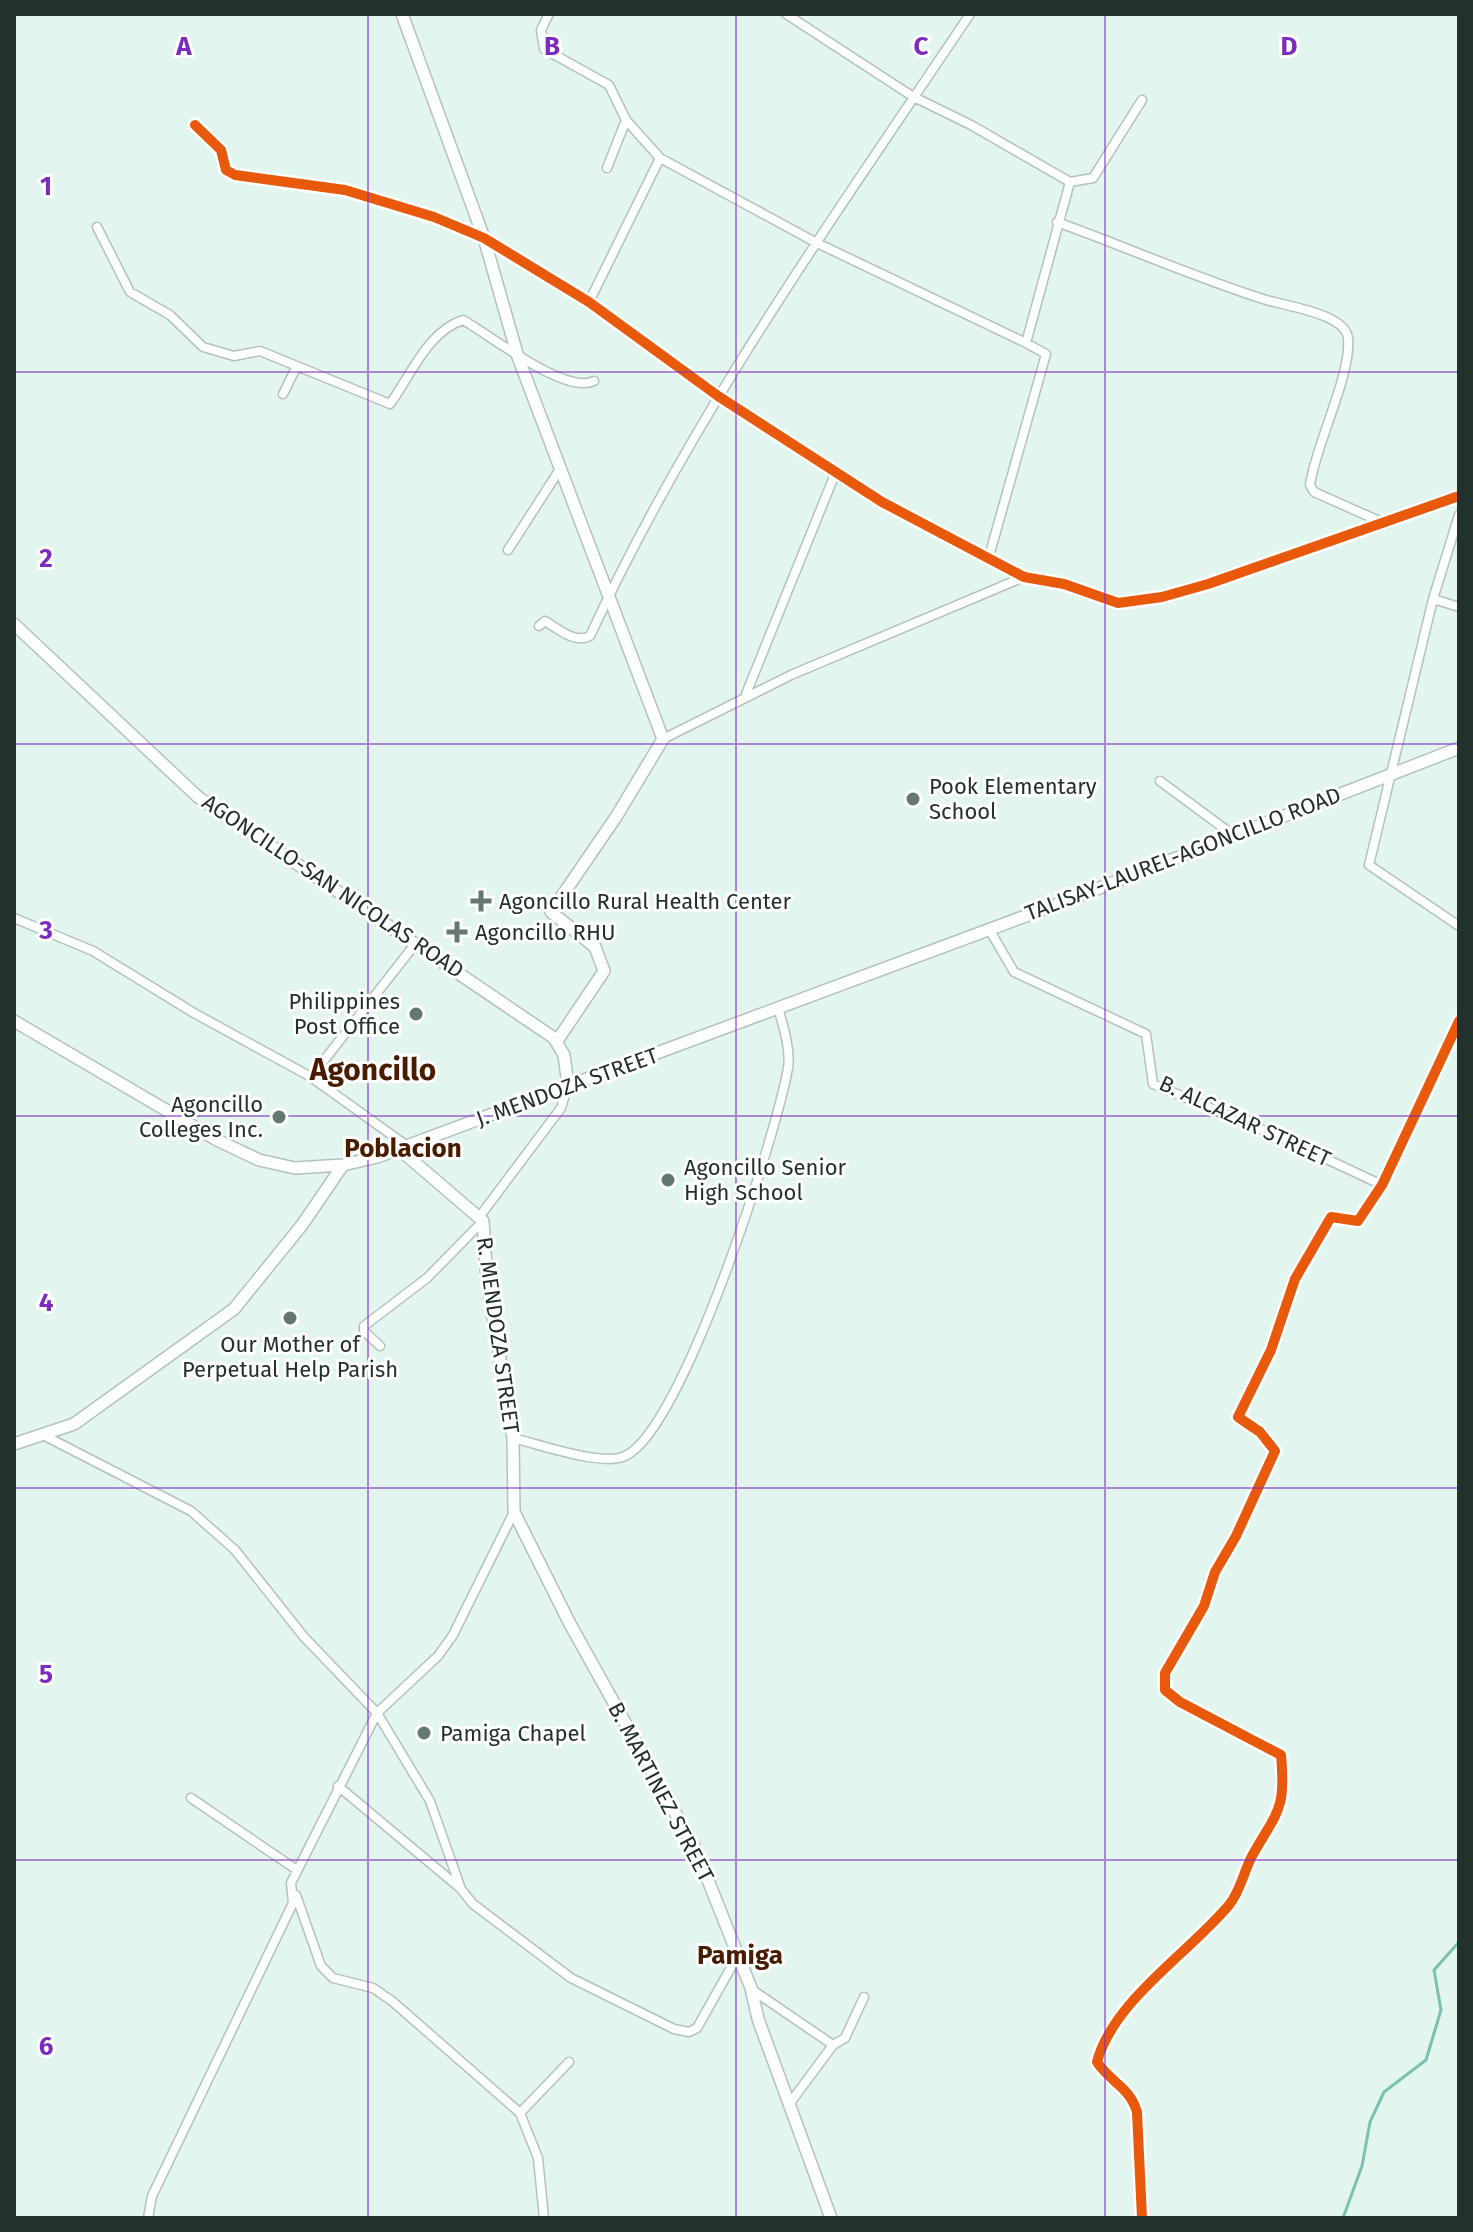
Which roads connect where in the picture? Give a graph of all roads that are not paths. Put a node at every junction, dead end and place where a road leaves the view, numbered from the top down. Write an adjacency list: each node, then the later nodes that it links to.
1 (402, 14): 14 (street)
2 (549, 14): 7 (street)
3 (786, 14): 5 (street)
4 (970, 14): 5 (street)
5 (912, 96): 11 (street); 15 (street)
6 (1142, 100): 11 (street)
7 (626, 120): 9 (street); 10 (street)
8 (195, 125): 14 (street)
9 (660, 158): 15 (street); 16 (street)
10 (607, 168)
11 (1070, 182): 12 (street)
12 (1057, 222): 17 (street); 27 (street)
13 (97, 227): 19 (street)
14 (484, 238): 16 (street); 18 (street)
15 (815, 242): 17 (street); 22 (street)
16 (589, 302): 22 (street)
17 (1026, 343): 29 (street)
18 (518, 357): 19 (street); 20 (street); 23 (street)
19 (296, 368): 21 (street)
20 (594, 381)
21 (283, 394)
22 (718, 396): 24 (street); 31 (street)
23 (560, 469): 28 (street); 31 (street)
24 (835, 474): 29 (street); 36 (street)
25 (1459, 496): 27 (street)
26 (1459, 515): 32 (street)
27 (1386, 524): 30 (street)
28 (508, 550)
29 (988, 560): 30 (street)
30 (1024, 577): 36 (street)
31 (608, 598): 35 (street); 37 (street)
32 (1433, 599): 33 (street); 39 (street)
33 (1459, 607)
34 (14, 624): 45 (street, AGONCILLO-SAN NICOLAS ROAD)
35 (539, 626)
36 (746, 695): 37 (street)
37 (663, 739): 50 (street)
38 (1459, 748): 39 (street, TALISAY-LAUREL-AGONCILLO ROAD)
39 (1393, 773): 41 (street, TALISAY-LAUREL-AGONCILLO ROAD); 43 (street)
40 (1160, 781): 41 (street)
41 (1233, 835): 44 (street, TALISAY-LAUREL-AGONCILLO ROAD)
42 (14, 918): 51 (street, R. MENDOZA STREET)
43 (1459, 926)
44 (989, 929): 46 (street, TALISAY-LAUREL-AGONCILLO ROAD); 55 (street, B. ALCAZAR STREET)
45 (416, 943): 50 (street, AGONCILLO-SAN NICOLAS ROAD); 51 (street)
46 (907, 959): 47 (street, J. MENDOZA STREET)
47 (778, 1008): 52 (street, J. MENDOZA STREET); 59 (street)
48 (14, 1021): 54 (street, J. MENDOZA STREET)
49 (1459, 1021): 55 (street)
50 (557, 1041): 52 (street)
51 (311, 1077): 53 (street, R. MENDOZA STREET)
52 (568, 1085): 53 (street, J. MENDOZA STREET); 56 (street)
53 (403, 1148): 54 (street, J. MENDOZA STREET); 56 (street, R. MENDOZA STREET)
54 (343, 1165): 58 (street)
55 (1382, 1185): 78 (street)
56 (481, 1219): 57 (street); 59 (street, R. MENDOZA STREET)
57 (380, 1346)
58 (45, 1436): 60 (street); 62 (street)
59 (513, 1438): 61 (street, R. MENDOZA STREET)
60 (14, 1444)
61 (514, 1512): 62 (street); 68 (street, B. MARTINEZ STREET)
62 (377, 1713): 63 (street); 67 (street)
63 (338, 1786): 65 (street); 67 (street)
64 (191, 1798): 65 (street)
65 (297, 1870): 66 (street)
66 (291, 1883): 74 (street); 75 (street)
67 (461, 1889): 68 (street)
68 (738, 1955): 69 (street, B. MARTINEZ STREET)
69 (751, 1988): 71 (street); 73 (street, B. MARTINEZ STREET)
70 (864, 1997): 71 (street)
71 (833, 2045): 73 (street)
72 (569, 2062): 74 (street)
73 (790, 2103): 77 (street, B. MARTINEZ STREET)
74 (520, 2113): 76 (street)
75 (148, 2218)
76 (544, 2218)
77 (831, 2218)
78 (1142, 2218)

